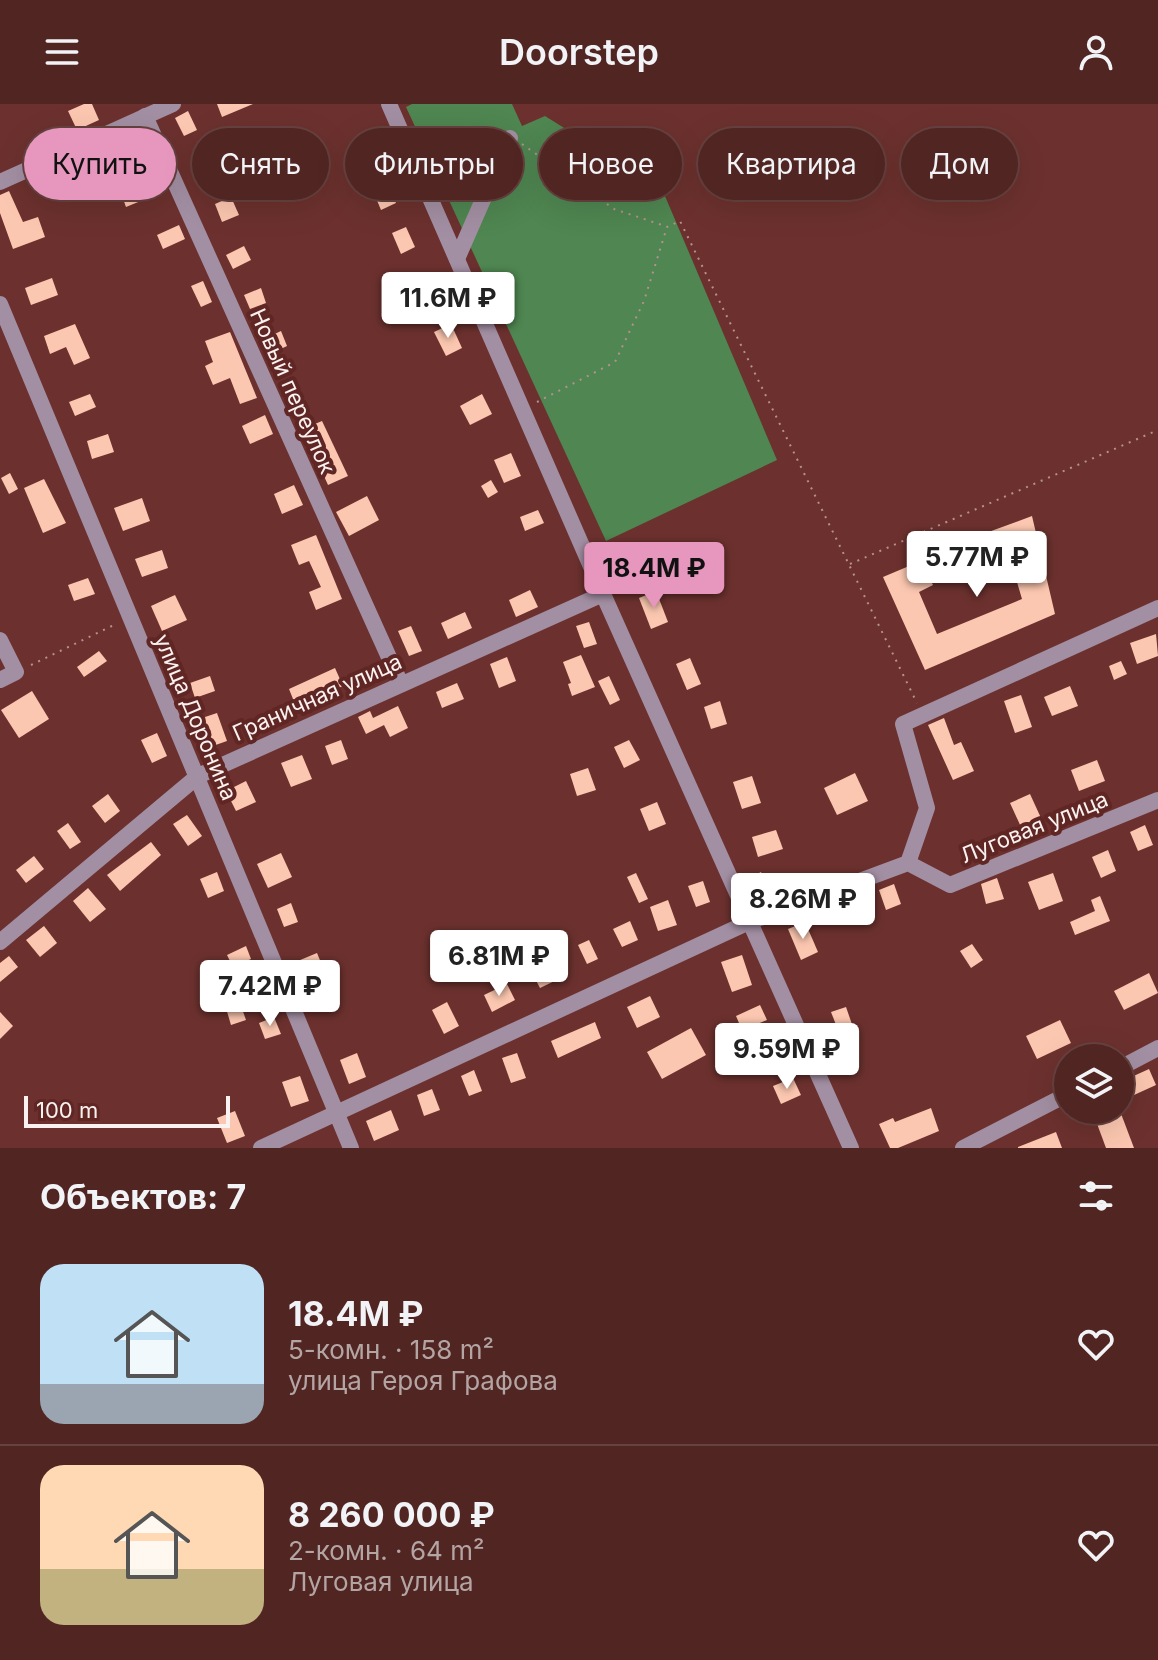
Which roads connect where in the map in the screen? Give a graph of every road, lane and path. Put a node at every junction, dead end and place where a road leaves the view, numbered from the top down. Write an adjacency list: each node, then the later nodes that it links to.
1 (173, 104): 3 (street)
2 (389, 104): 4 (street)
3 (145, 116): 6 (street); 21 (street, Новый переулок)
4 (400, 128)
5 (523, 147): 9 (path)
6 (0, 182)
7 (431, 200): 10 (street)
8 (483, 200): 10 (street)
9 (667, 227): 12 (path); 14 (path)
10 (457, 259): 12 (street)
11 (0, 304): 17 (street, улица Доронина)
12 (522, 409): 15 (street)
13 (1158, 430): 14 (path)
14 (849, 564): 22 (path)
15 (603, 594): 21 (street, Граничная улица); 26 (street)
16 (1158, 608): 22 (street)
17 (130, 618): 19 (path); 23 (street, улица Доронина)
18 (0, 640): 19 (street)
19 (16, 672): 20 (street)
20 (0, 680)
21 (401, 684): 23 (street, Граничная улица)
22 (923, 715): 25 (street)
23 (198, 776): 27 (street, Граничная улица); 31 (street, улица Доронина)
24 (1158, 800): 25 (street, Луговая улица)
25 (908, 863): 26 (street)
26 (749, 922): 31 (street); 34 (street)
27 (0, 942)
28 (1158, 1048): 29 (street)
29 (1134, 1061)
30 (1054, 1101): 35 (street)
31 (336, 1113): 32 (street); 33 (street, улица Доронина)
32 (261, 1148)
33 (351, 1148)
34 (851, 1148)
35 (963, 1148)

